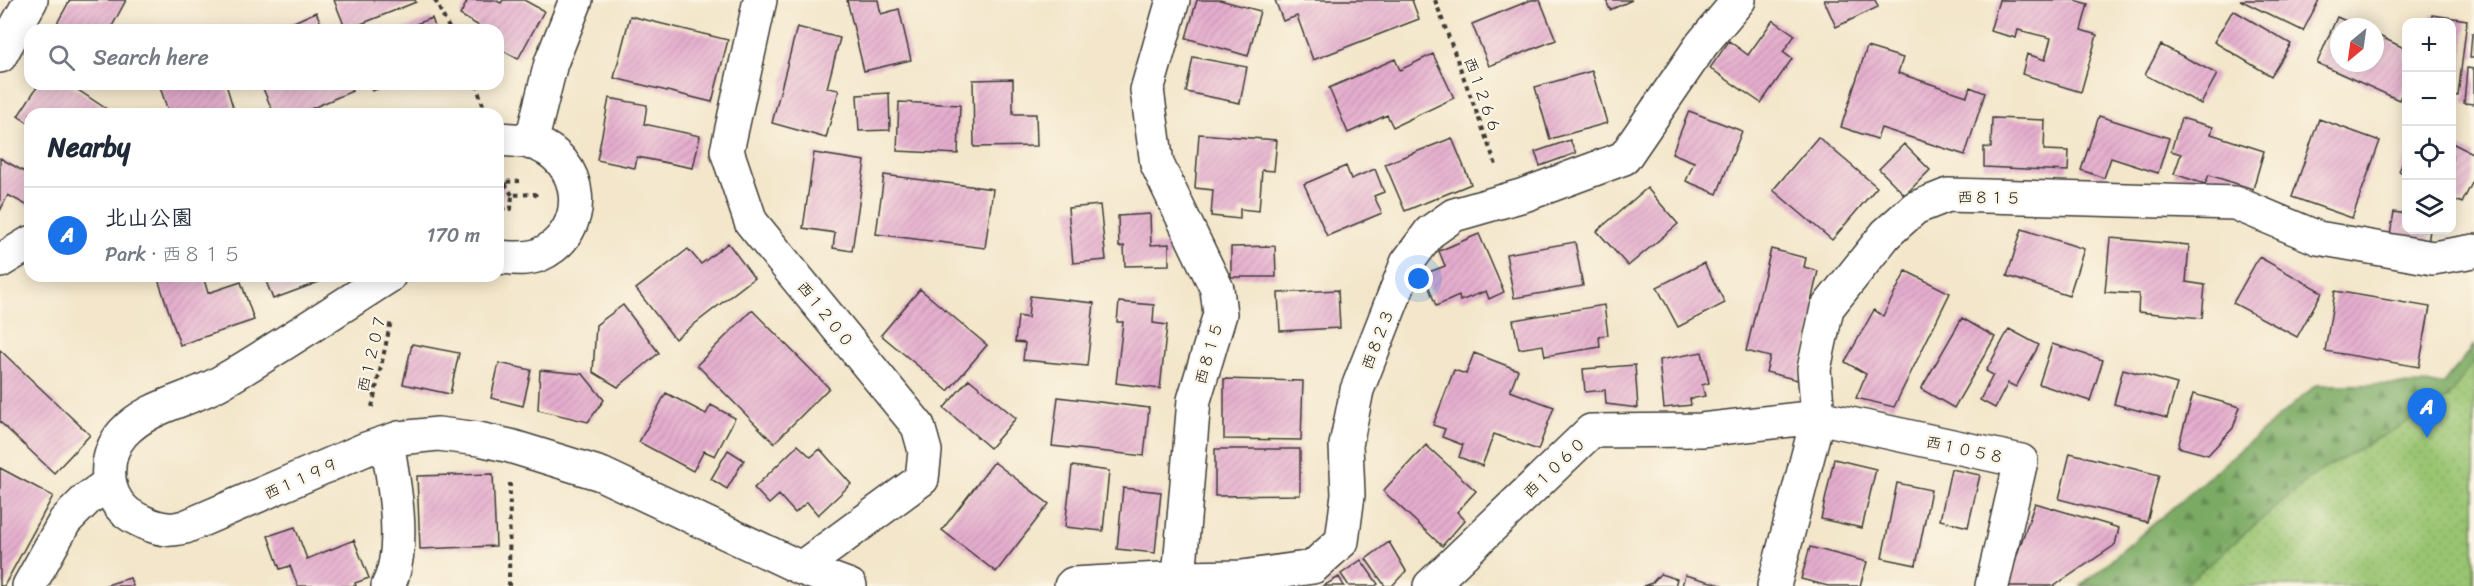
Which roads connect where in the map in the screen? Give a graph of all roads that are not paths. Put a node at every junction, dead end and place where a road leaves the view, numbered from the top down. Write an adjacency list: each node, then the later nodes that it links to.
1 (31, 0): 6 (street)
2 (576, 0): 8 (street)
3 (760, 0): 17 (street, 西１２００)
4 (1173, 0): 18 (street, 西８１５)
5 (1739, 0): 19 (street, 西８２３)
6 (0, 56)
7 (504, 140): 8 (street)
8 (531, 142): 11 (street)
9 (24, 247): 12 (street)
10 (2474, 251): 14 (street, 西８１５)
11 (504, 258)
12 (0, 261)
13 (380, 282): 16 (street, 西１１９９)
14 (1818, 417): 24 (street, 西１０６０); 25 (street, 西８１５); 26 (street, 西１０５８)
15 (387, 442): 16 (street, 西１１９９); 17 (street, 西１１９９); 21 (street)
16 (109, 483): 20 (street)
17 (801, 568): 22 (street, 西１１９９)
18 (1179, 582): 19 (street, 西８２３); 23 (street)
19 (1250, 582)
20 (29, 586)
21 (388, 586)
22 (850, 586)
23 (1071, 586)
24 (1430, 586)
25 (1774, 586)
26 (1992, 586)

